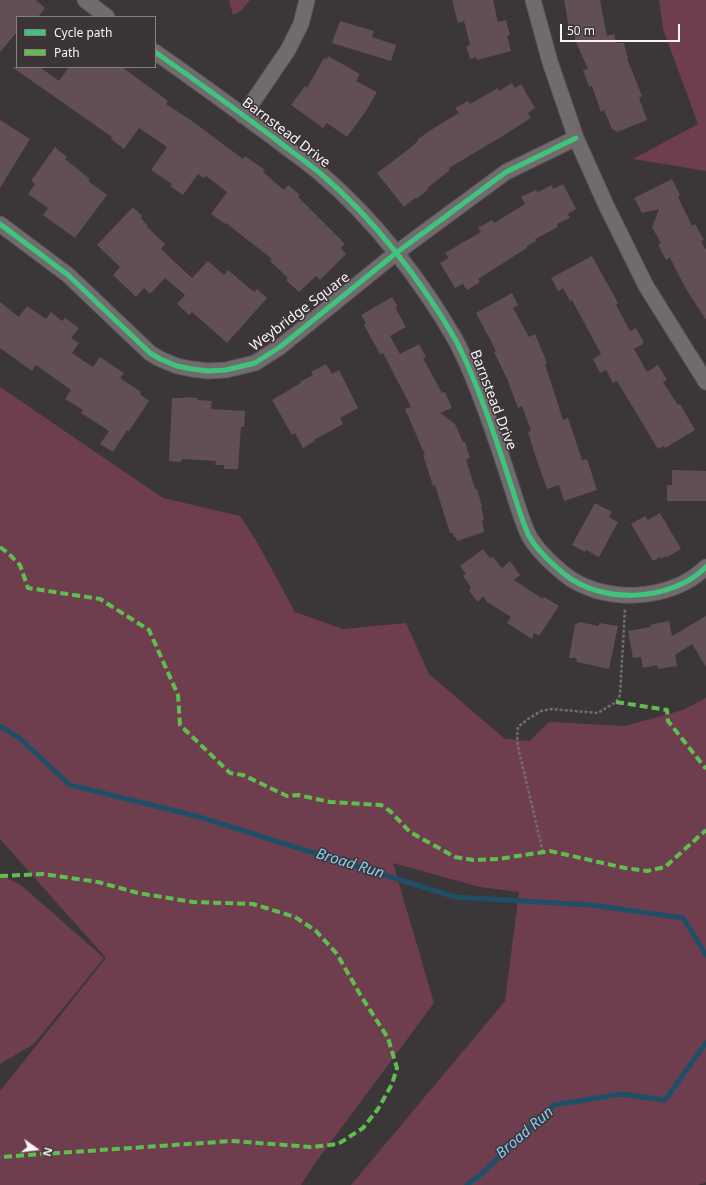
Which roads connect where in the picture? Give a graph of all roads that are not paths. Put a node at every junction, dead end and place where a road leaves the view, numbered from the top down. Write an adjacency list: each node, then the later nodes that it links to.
1 (85, 0): 4 (street)
2 (307, 0): 6 (street)
3 (533, 0): 7 (street)
4 (106, 16)
5 (156, 53): 6 (street, Barnstead Drive)
6 (243, 116): 9 (street, Barnstead Drive)
7 (576, 138): 9 (street, Weybridge Square); 10 (street)
8 (0, 224): 9 (street, Weybridge Square)
9 (396, 253): 11 (street, Barnstead Drive)
10 (706, 382)
11 (706, 567)

